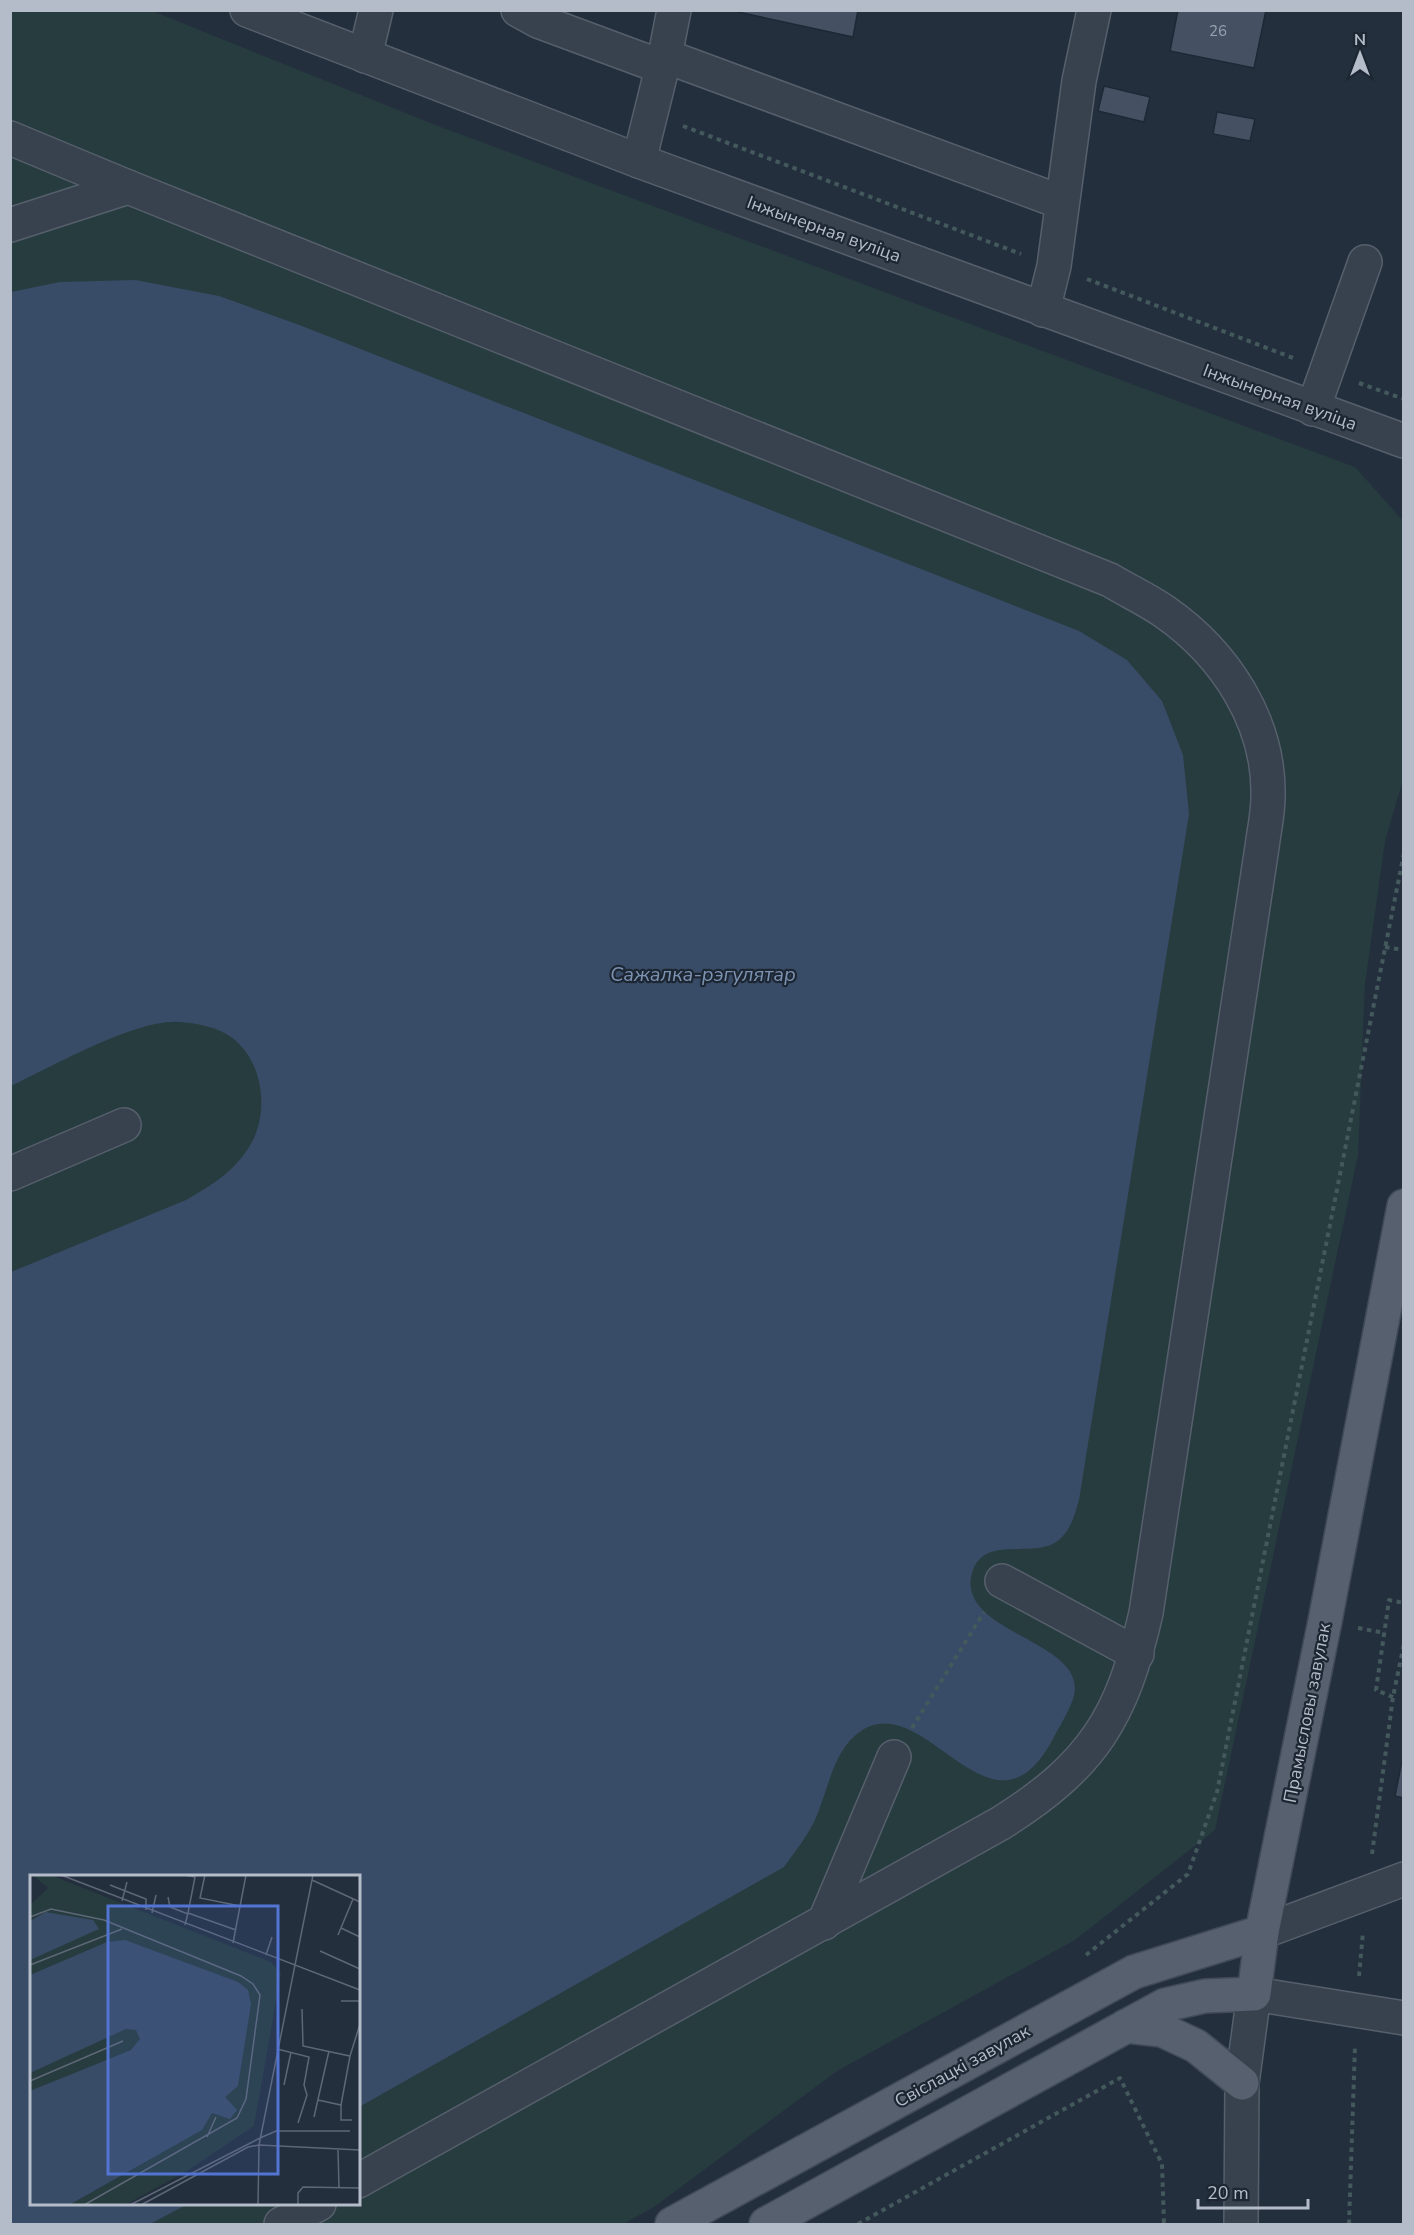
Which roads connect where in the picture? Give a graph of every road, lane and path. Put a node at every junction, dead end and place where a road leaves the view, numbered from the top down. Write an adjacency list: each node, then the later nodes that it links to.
1 (247, 10): 6 (street, Інжынерная вуліца)
2 (376, 10): 7 (street)
3 (674, 10): 8 (street)
4 (1094, 10): 12 (street)
5 (530, 14): 8 (street)
6 (314, 23): 7 (street, Інжынерная вуліца)
7 (365, 56): 10 (street, Інжынерная вуліца)
8 (663, 61): 10 (street); 12 (street)
9 (10, 138): 11 (street)
10 (639, 161): 15 (street, Інжынерная вуліца)
11 (128, 187): 13 (street); 26 (street)
12 (1061, 202): 15 (street)
13 (10, 225)
14 (1365, 261): 16 (street)
15 (1043, 310): 16 (street, Інжынерная вуліца)
16 (1313, 409): 17 (street, Інжынерная вуліца)
17 (1404, 441)
18 (1404, 853): 19 (path)
19 (1385, 946): 20 (path); 32 (path)
20 (1404, 950)
21 (124, 1125): 22 (street)
22 (10, 1174)
23 (1404, 1206): 31 (main road, Прамысловы завулак)
24 (1002, 1581): 26 (street); 28 (path)
25 (1404, 1603): 27 (path)
26 (1137, 1654): 30 (street)
27 (1393, 1696)
28 (894, 1756): 30 (street)
29 (1404, 1879): 31 (street)
30 (824, 1923): 37 (street)
31 (1262, 1932): 33 (main road, Прамысловы завулак); 40 (main road, Свіслацкі завулак)
32 (1082, 1958)
33 (1254, 1994): 34 (street); 35 (main road); 36 (street, Прамысловы завулак)
34 (1404, 2018)
35 (1126, 2026): 36 (main road); 41 (main road)
36 (1242, 2083): 44 (street, Прамысловы завулак)
37 (360, 2180)
38 (317, 2205): 39 (street)
39 (281, 2224)
40 (672, 2224)
41 (766, 2224)
42 (858, 2224): 43 (path)
43 (1164, 2224)
44 (1241, 2224)

